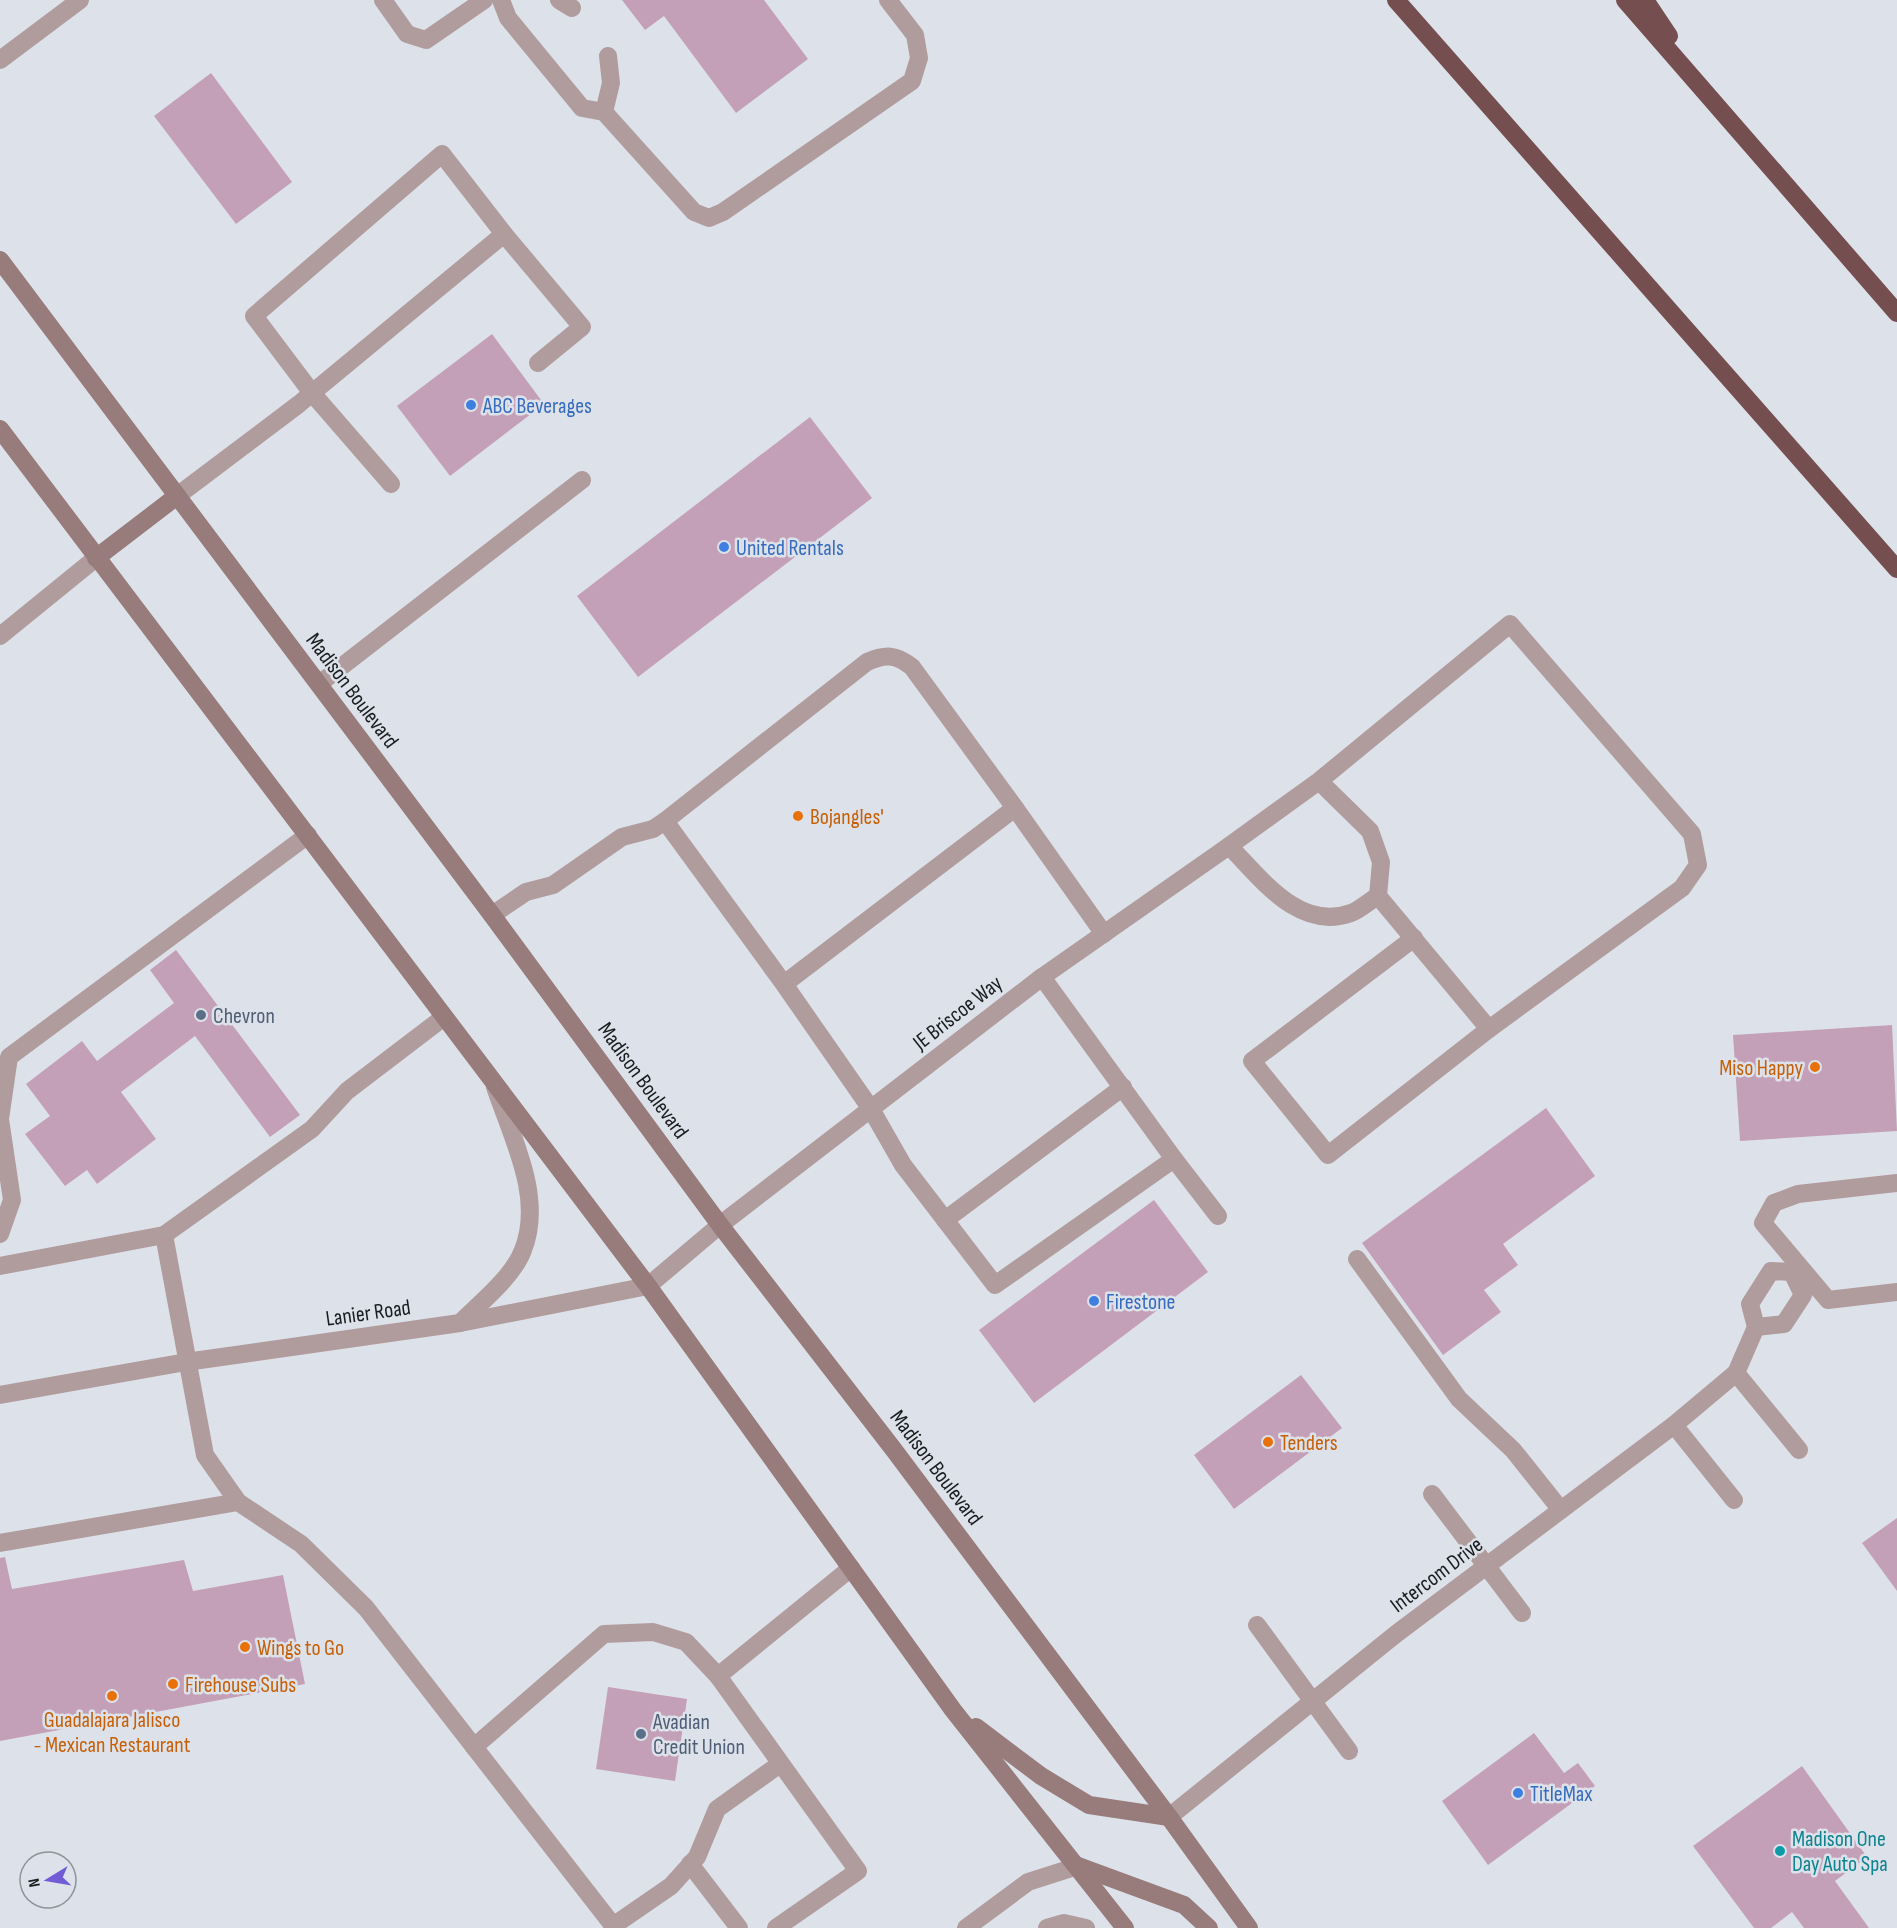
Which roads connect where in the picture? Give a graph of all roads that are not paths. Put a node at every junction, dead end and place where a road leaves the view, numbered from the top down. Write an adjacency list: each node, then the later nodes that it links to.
1 (80, 0): 10 (street)
2 (383, 0): 3 (street)
3 (484, 0)
4 (501, 0): 12 (street)
5 (888, 0): 12 (street)
6 (1396, 0): 23 (highway)
7 (1625, 0): 11 (highway)
8 (1645, 0): 11 (highway)
9 (608, 56): 12 (street)
10 (0, 60)
11 (1716, 104): 15 (highway)
12 (604, 112)
13 (504, 234): 16 (street); 17 (street); 17 (street)
14 (0, 260): 21 (main road, Madison Boulevard)
15 (1897, 313)
16 (538, 363)
17 (312, 393): 20 (street); 21 (street)
18 (0, 429): 22 (main road)
19 (582, 480): 25 (street)
20 (391, 484)
21 (177, 496): 22 (main road); 25 (main road, Madison Boulevard)
22 (96, 558): 24 (street); 29 (main road)
23 (1897, 568)
24 (0, 636)
25 (319, 684): 32 (main road, Madison Boulevard)
26 (1319, 781): 30 (street, JE Briscoe Way); 31 (street); 38 (street, JE Briscoe Way)
27 (1015, 808): 28 (street); 33 (street); 36 (street)
28 (665, 821): 32 (street); 36 (street)
29 (308, 835): 37 (main road); 47 (street)
30 (1229, 846): 31 (street); 33 (street, JE Briscoe Way)
31 (1378, 896): 34 (street)
32 (492, 915): 46 (main road, Madison Boulevard)
33 (1104, 934): 35 (street, JE Briscoe Way)
34 (1414, 938): 38 (street); 38 (street)
35 (1042, 977): 40 (street); 41 (street, JE Briscoe Way)
36 (784, 984): 41 (street)
37 (444, 1017): 39 (main road); 48 (street)
38 (1489, 1029)
39 (494, 1083): 52 (main road); 54 (street)
40 (1123, 1087): 42 (street); 45 (street)
41 (871, 1109): 45 (street); 46 (street, JE Briscoe Way)
42 (1174, 1159): 44 (street); 45 (street)
43 (1897, 1183): 51 (street)
44 (1218, 1215)
45 (945, 1220)
46 (720, 1225): 52 (street, Lanier Road); 76 (main road, Madison Boulevard)
47 (0, 1234)
48 (164, 1235): 50 (street); 56 (street)
49 (1357, 1259): 64 (street)
50 (0, 1266)
51 (1795, 1267): 53 (street); 55 (street); 55 (street)
52 (648, 1287): 54 (street, Lanier Road); 67 (main road)
53 (1897, 1292)
54 (460, 1323): 56 (street, Lanier Road)
55 (1756, 1327): 57 (street)
56 (186, 1362): 58 (street, Lanier Road); 63 (street)
57 (1736, 1373): 59 (street, Intercom Drive); 60 (street)
58 (0, 1395)
59 (1674, 1425): 62 (street); 64 (street, Intercom Drive)
60 (1798, 1450)
61 (1432, 1494): 66 (street)
62 (1734, 1500)
63 (238, 1503): 65 (street); 73 (street)
64 (1561, 1510): 66 (street, Intercom Drive)
65 (0, 1543)
66 (1488, 1565): 68 (street); 71 (street, Intercom Drive)
67 (851, 1568): 70 (street); 72 (main road)
68 (1522, 1613)
69 (1257, 1625): 71 (street)
70 (718, 1676): 73 (street); 75 (street)
71 (1312, 1701): 74 (street); 76 (street, Intercom Drive)
72 (953, 1710): 76 (main road); 78 (main road)
73 (474, 1747): 80 (street)
74 (1349, 1751)
75 (780, 1764): 77 (street); 79 (street)
76 (1169, 1817): 87 (main road, Madison Boulevard)
77 (690, 1864): 80 (street); 81 (street)
78 (1078, 1866): 82 (street); 85 (main road); 86 (main road)
79 (783, 1926)
80 (614, 1927)
81 (739, 1928)
82 (966, 1928)
83 (1047, 1928): 84 (street)
84 (1086, 1928)
85 (1125, 1928)
86 (1209, 1928)
87 (1249, 1928)

